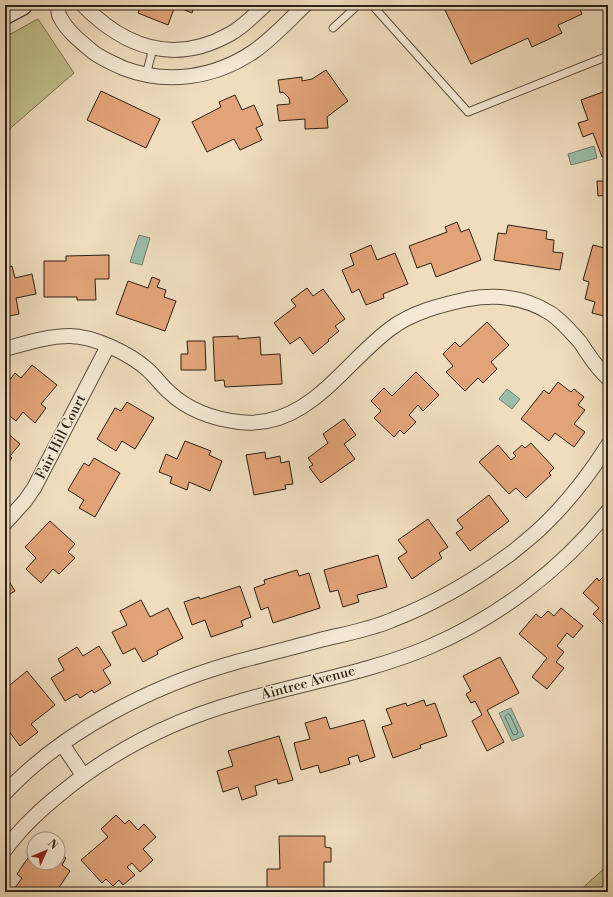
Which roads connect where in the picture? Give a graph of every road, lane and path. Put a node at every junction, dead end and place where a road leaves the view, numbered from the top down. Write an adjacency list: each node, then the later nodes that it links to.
1 (22, 5): 8 (street)
2 (58, 5): 12 (street)
3 (83, 5): 10 (street)
4 (265, 5): 10 (street)
5 (305, 5): 12 (street)
6 (358, 5): 9 (lane)
7 (372, 5): 11 (lane)
8 (5, 14)
9 (333, 28)
10 (153, 48): 12 (lane)
11 (608, 56)
12 (146, 75)
13 (108, 346): 14 (street); 15 (street); 18 (street, Fair Hill Court)
14 (5, 349)
15 (608, 378)
16 (608, 446): 19 (street)
17 (608, 511): 20 (street, Aintree Avenue)
18 (5, 523)
19 (62, 744): 20 (street); 21 (street)
20 (83, 775): 22 (street, Aintree Avenue)
21 (5, 793)
22 (5, 850)

